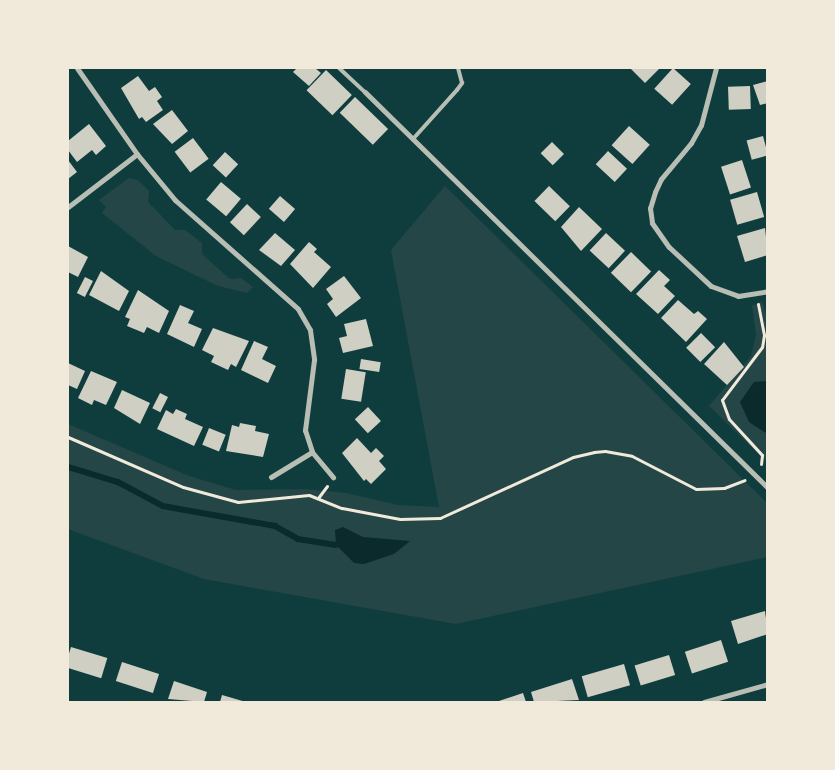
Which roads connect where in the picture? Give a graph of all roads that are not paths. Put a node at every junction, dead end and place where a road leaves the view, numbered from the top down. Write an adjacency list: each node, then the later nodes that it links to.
1 (77, 68): 7 (street)
2 (339, 68): 5 (lane)
3 (458, 68): 6 (lane)
4 (716, 68): 9 (street)
5 (364, 92): 6 (street)
6 (413, 139): 13 (street)
7 (137, 154): 8 (street); 10 (street)
8 (68, 207)
9 (768, 291)
10 (312, 452): 11 (street); 12 (street)
11 (333, 477)
12 (270, 478)
13 (768, 488)
14 (768, 684): 15 (street)
15 (704, 702)

